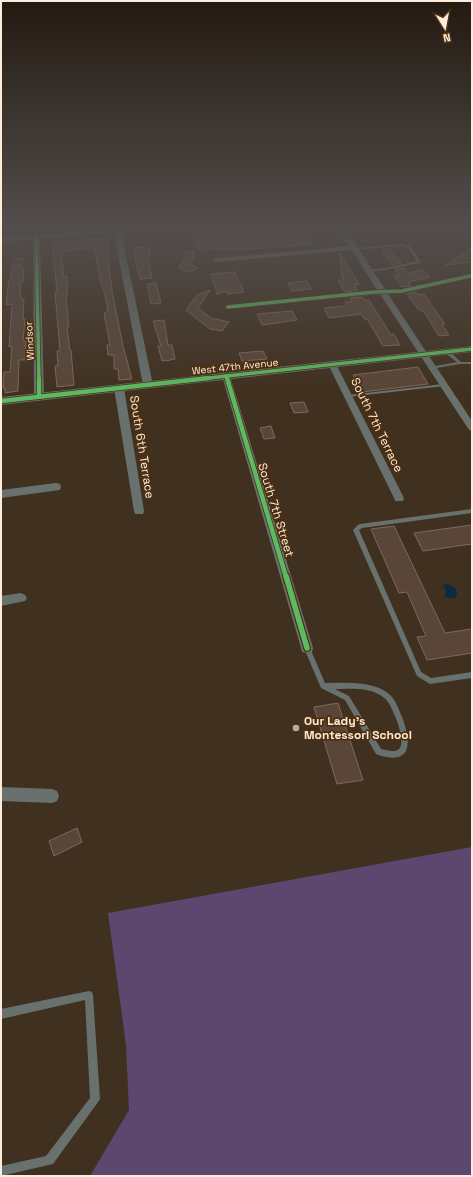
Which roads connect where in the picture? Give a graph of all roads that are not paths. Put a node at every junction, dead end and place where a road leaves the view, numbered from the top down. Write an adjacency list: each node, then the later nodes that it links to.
1 (37, 282): 19 (street, Windsor)
2 (127, 282): 15 (street)
3 (375, 282): 5 (street)
4 (445, 282): 5 (street)
5 (382, 292): 6 (street); 9 (street)
6 (228, 307)
7 (472, 349): 8 (street, West 47th Avenue)
8 (447, 352): 9 (street, West 47th Avenue); 10 (lane)
9 (423, 354): 12 (street, West 47th Avenue); 13 (street)
10 (460, 363): 11 (lane); 13 (lane)
11 (472, 363)
12 (332, 364): 14 (street, West 47th Avenue); 18 (street, South 7th Terrace)
13 (432, 368): 16 (street)
14 (226, 376): 15 (street, West 47th Avenue); 29 (street, South 7th Street)
15 (148, 385): 17 (street, West 47th Avenue)
16 (443, 385): 18 (lane); 21 (street)
17 (119, 388): 19 (street, West 47th Avenue); 25 (street, South 6th Terrace)
18 (348, 396): 24 (street, South 7th Terrace)
19 (39, 397): 20 (street, West 47th Avenue)
20 (1, 401)
21 (472, 428)
22 (56, 487): 23 (street)
23 (1, 494)
24 (399, 498)
25 (139, 511)
26 (472, 511): 30 (lane)
27 (20, 598): 28 (street)
28 (1, 601)
29 (308, 648): 31 (lane)
30 (472, 675)
31 (323, 686): 31 (lane)
32 (1, 794): 33 (street)
33 (52, 796)
34 (1, 1014): 35 (lane)
35 (1, 1171)

